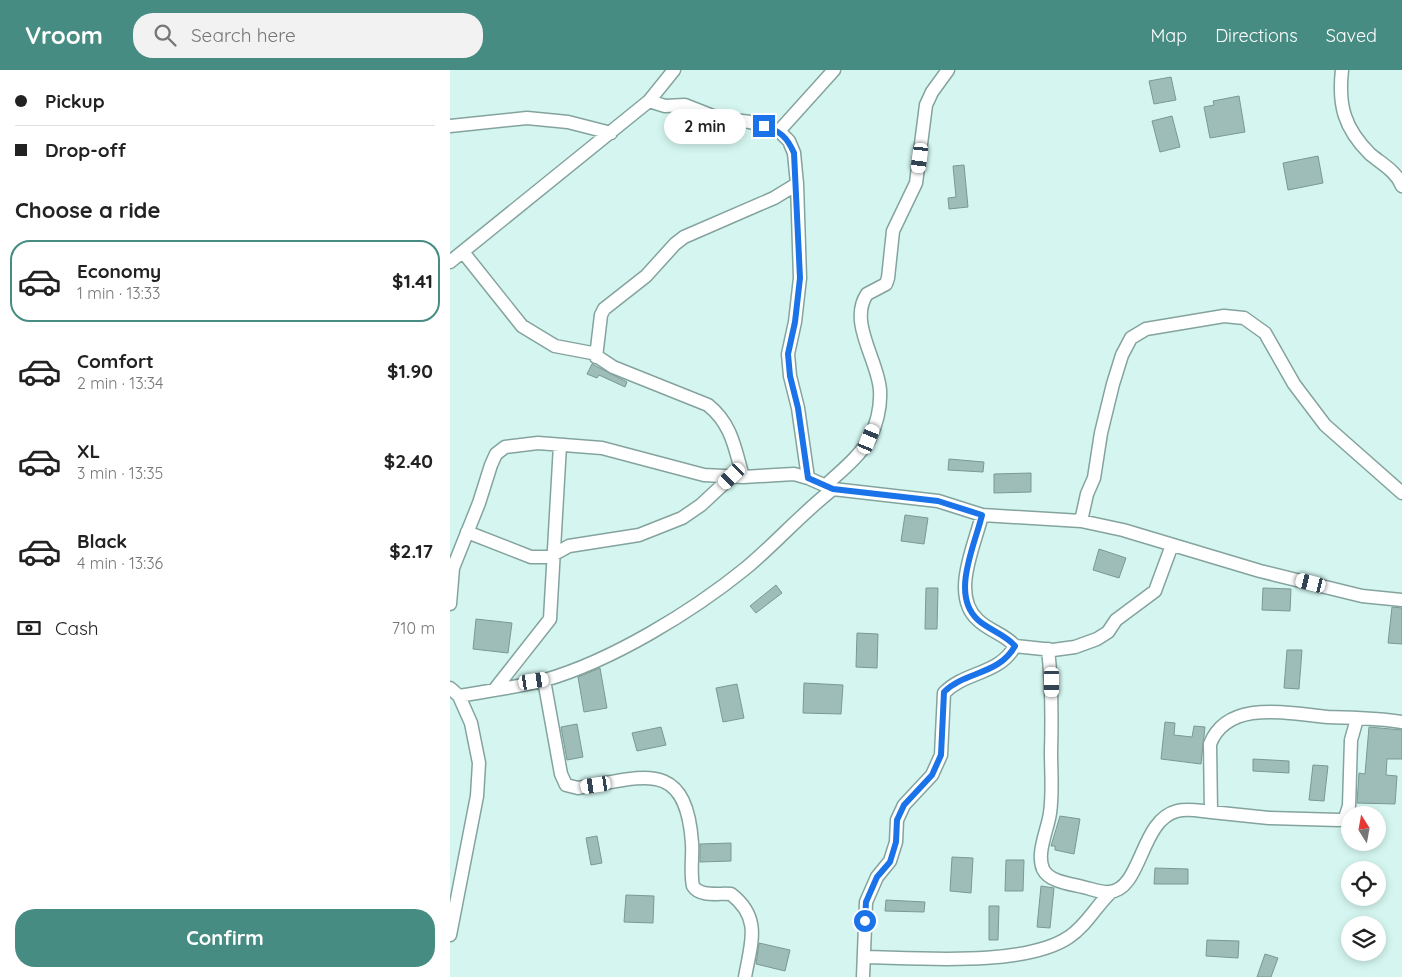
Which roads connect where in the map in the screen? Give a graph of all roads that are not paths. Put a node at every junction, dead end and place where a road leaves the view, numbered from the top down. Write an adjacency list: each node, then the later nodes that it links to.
1 (674, 70): 5 (street)
2 (834, 70): 7 (street)
3 (948, 70): 17 (street)
4 (1342, 70): 10 (street)
5 (649, 101): 7 (street); 8 (street)
6 (450, 126): 8 (street)
7 (779, 131): 9 (street)
8 (611, 133): 11 (street)
9 (797, 184): 13 (street); 16 (street)
10 (1402, 186)
11 (463, 252): 12 (street); 13 (street)
12 (450, 262)
13 (596, 357): 15 (street)
14 (560, 445): 15 (street); 21 (street); 24 (street)
15 (737, 476): 16 (street); 24 (street)
16 (808, 478): 17 (street)
17 (829, 487): 19 (street); 29 (street)
18 (1402, 492): 20 (street)
19 (982, 515): 20 (street); 27 (street)
20 (1081, 521): 22 (street)
21 (467, 532): 23 (street); 24 (street)
22 (1172, 545): 25 (street); 28 (street)
23 (454, 549): 26 (street)
24 (553, 556): 30 (street)
25 (1402, 600)
26 (450, 604)
27 (1015, 646): 28 (street); 37 (street)
28 (1048, 649): 35 (street)
29 (544, 680): 30 (street); 38 (street)
30 (495, 690): 31 (street)
31 (455, 692): 36 (street)
32 (1357, 718): 33 (street); 34 (street); 34 (street)
33 (1402, 722)
34 (1211, 812): 35 (street)
35 (1111, 892): 37 (street)
36 (450, 935)
37 (865, 957): 39 (street)
38 (745, 977)
39 (863, 977)

